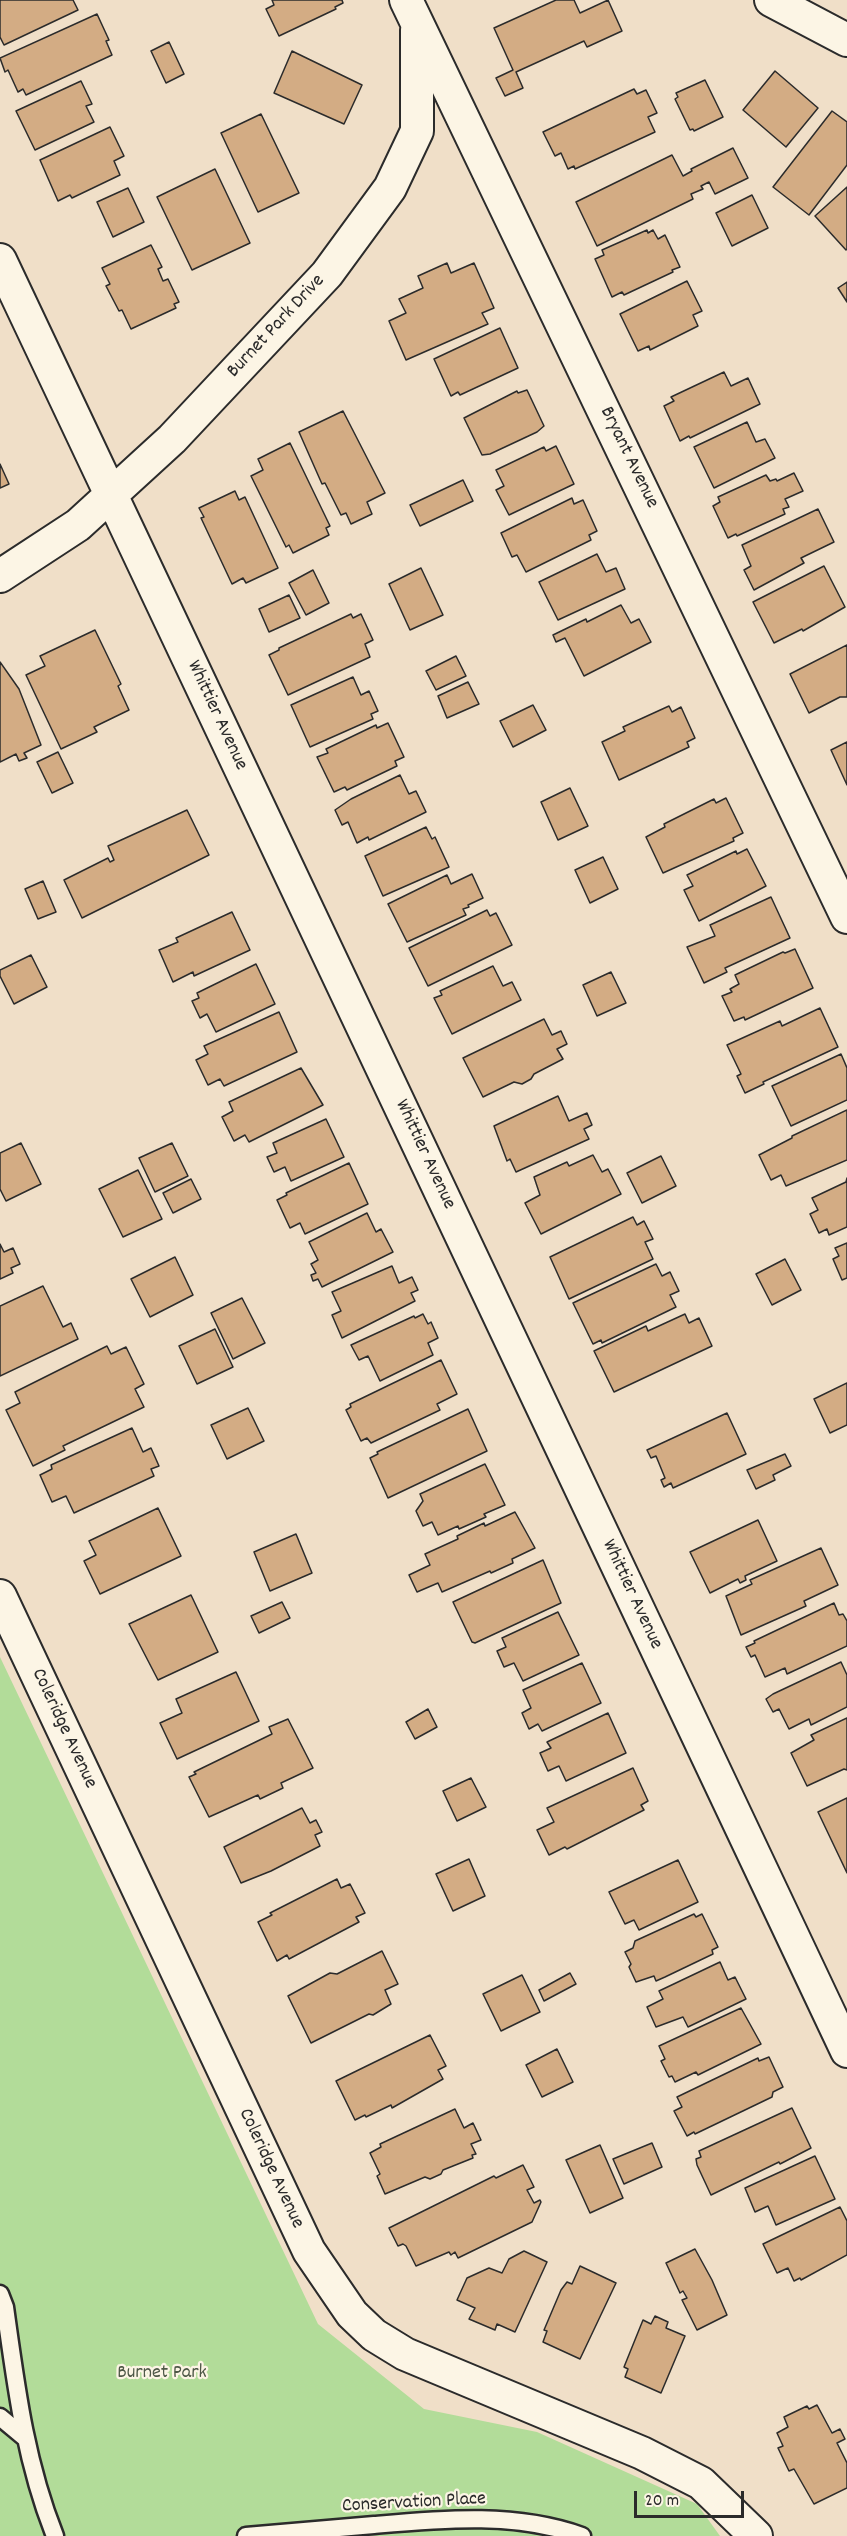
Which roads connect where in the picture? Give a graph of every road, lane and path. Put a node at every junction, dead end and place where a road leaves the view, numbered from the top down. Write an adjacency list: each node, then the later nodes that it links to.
1 (771, 0): 3 (street)
2 (416, 8): 5 (street, Burnet Park Drive); 7 (street, Bryant Avenue)
3 (847, 40)
4 (0, 260): 5 (street, Whittier Avenue)
5 (111, 495): 6 (street, Burnet Park Drive); 9 (street, Whittier Avenue)
6 (0, 576)
7 (847, 917)
8 (0, 1596): 16 (street, Coleridge Avenue)
9 (847, 2051)
10 (0, 2294): 12 (lane)
11 (0, 2417): 12 (lane)
12 (24, 2437): 13 (lane)
13 (55, 2536)
14 (246, 2536): 15 (lane, Conservation Place)
15 (582, 2536)
16 (756, 2536)

